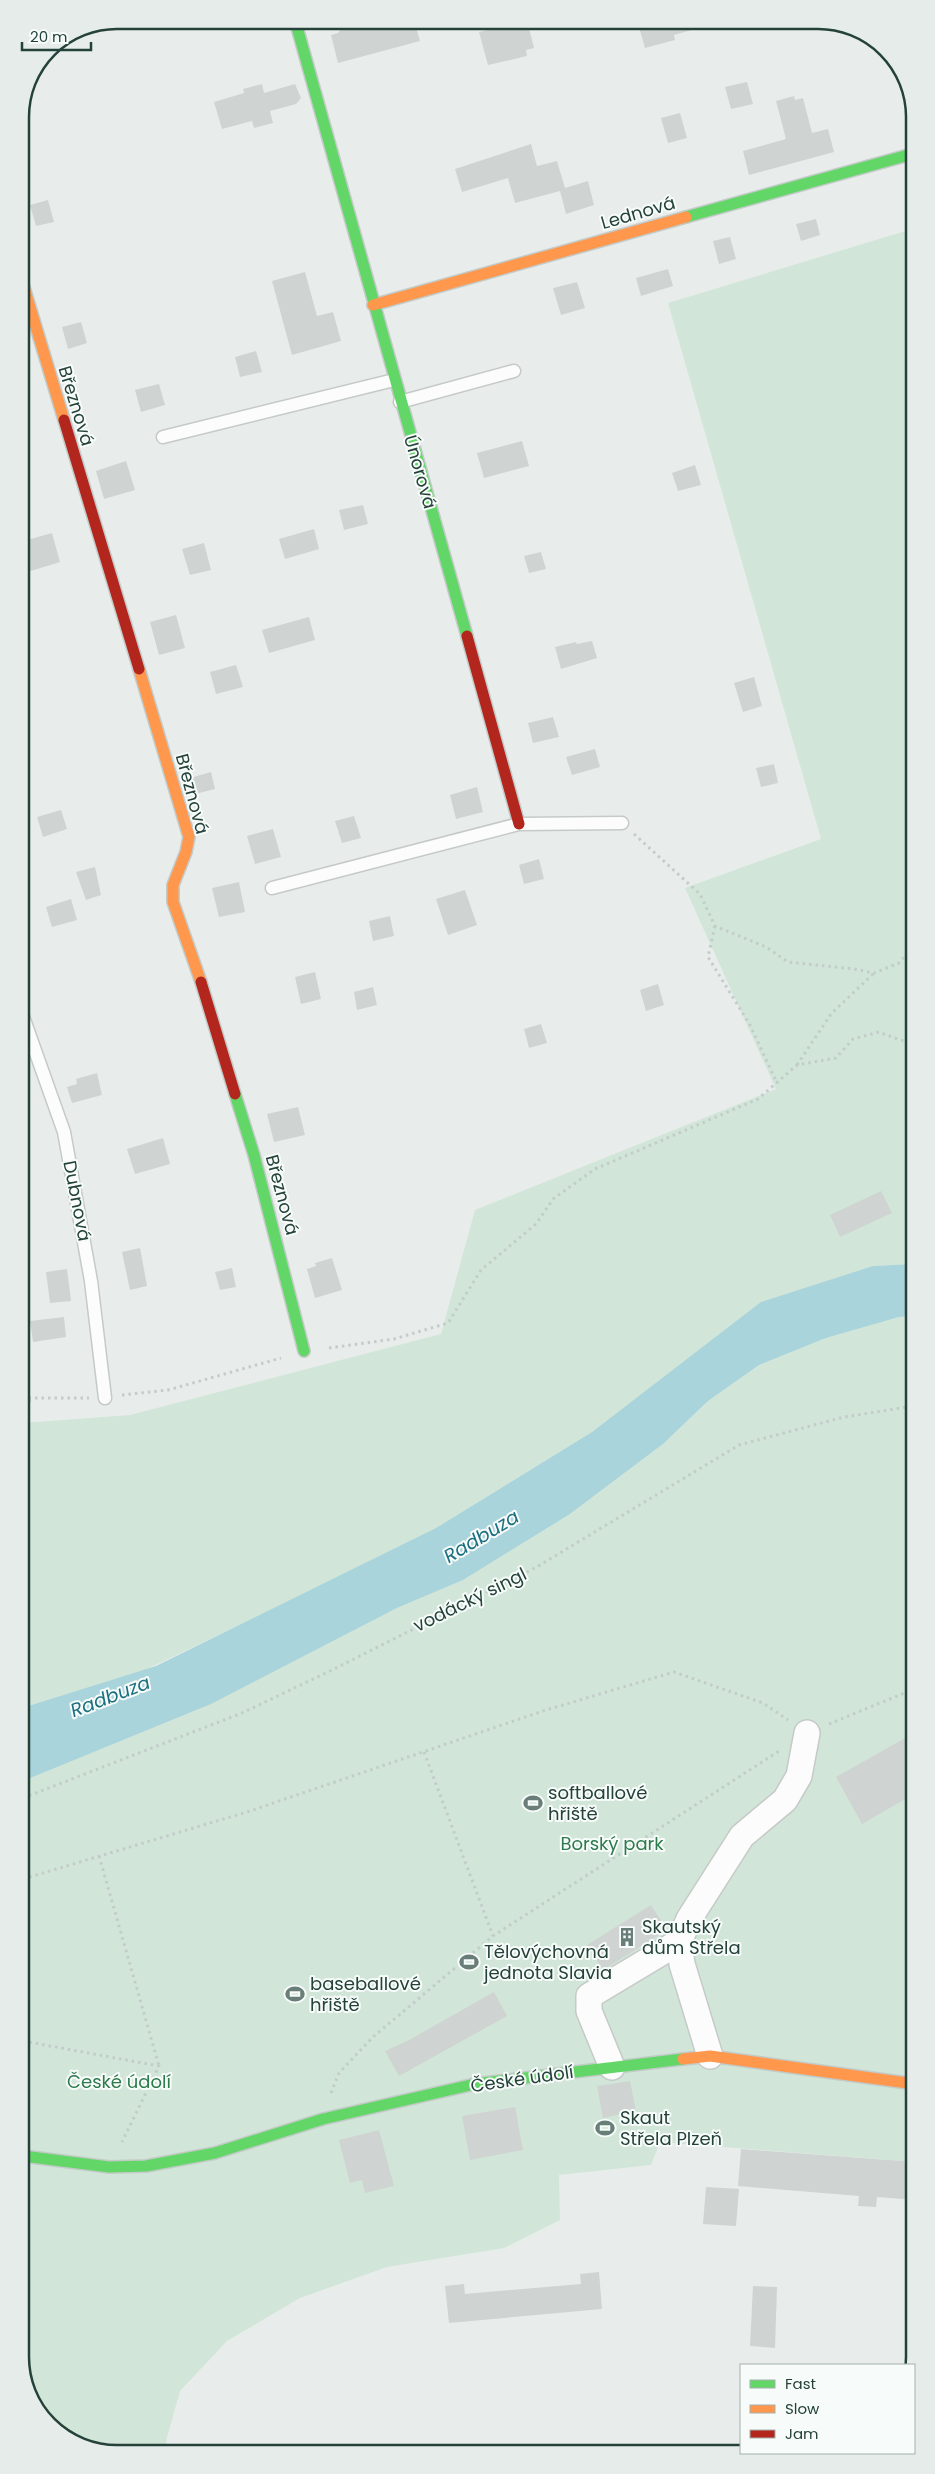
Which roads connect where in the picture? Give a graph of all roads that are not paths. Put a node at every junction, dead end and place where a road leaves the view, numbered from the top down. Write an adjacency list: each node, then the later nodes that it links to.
1 (297, 29): 4 (street, Únorová)
2 (906, 156): 4 (street, Lednová)
3 (29, 304): 13 (street, Březnová)
4 (373, 305): 6 (street, Únorová)
5 (514, 371): 7 (lane)
6 (394, 380): 7 (street, Únorová); 8 (lane)
7 (400, 402): 10 (street, Únorová)
8 (163, 437)
9 (622, 823): 10 (lane)
10 (519, 824): 11 (lane)
11 (272, 888)
12 (29, 1031): 14 (lane, Dubnová)
13 (304, 1351)
14 (105, 1398)
15 (807, 1733): 16 (street)
16 (679, 1942): 17 (street); 18 (street)
17 (710, 2056): 18 (street, České údolí); 19 (street, České údolí)
18 (612, 2067): 20 (street, České údolí)
19 (906, 2083)
20 (29, 2157)

